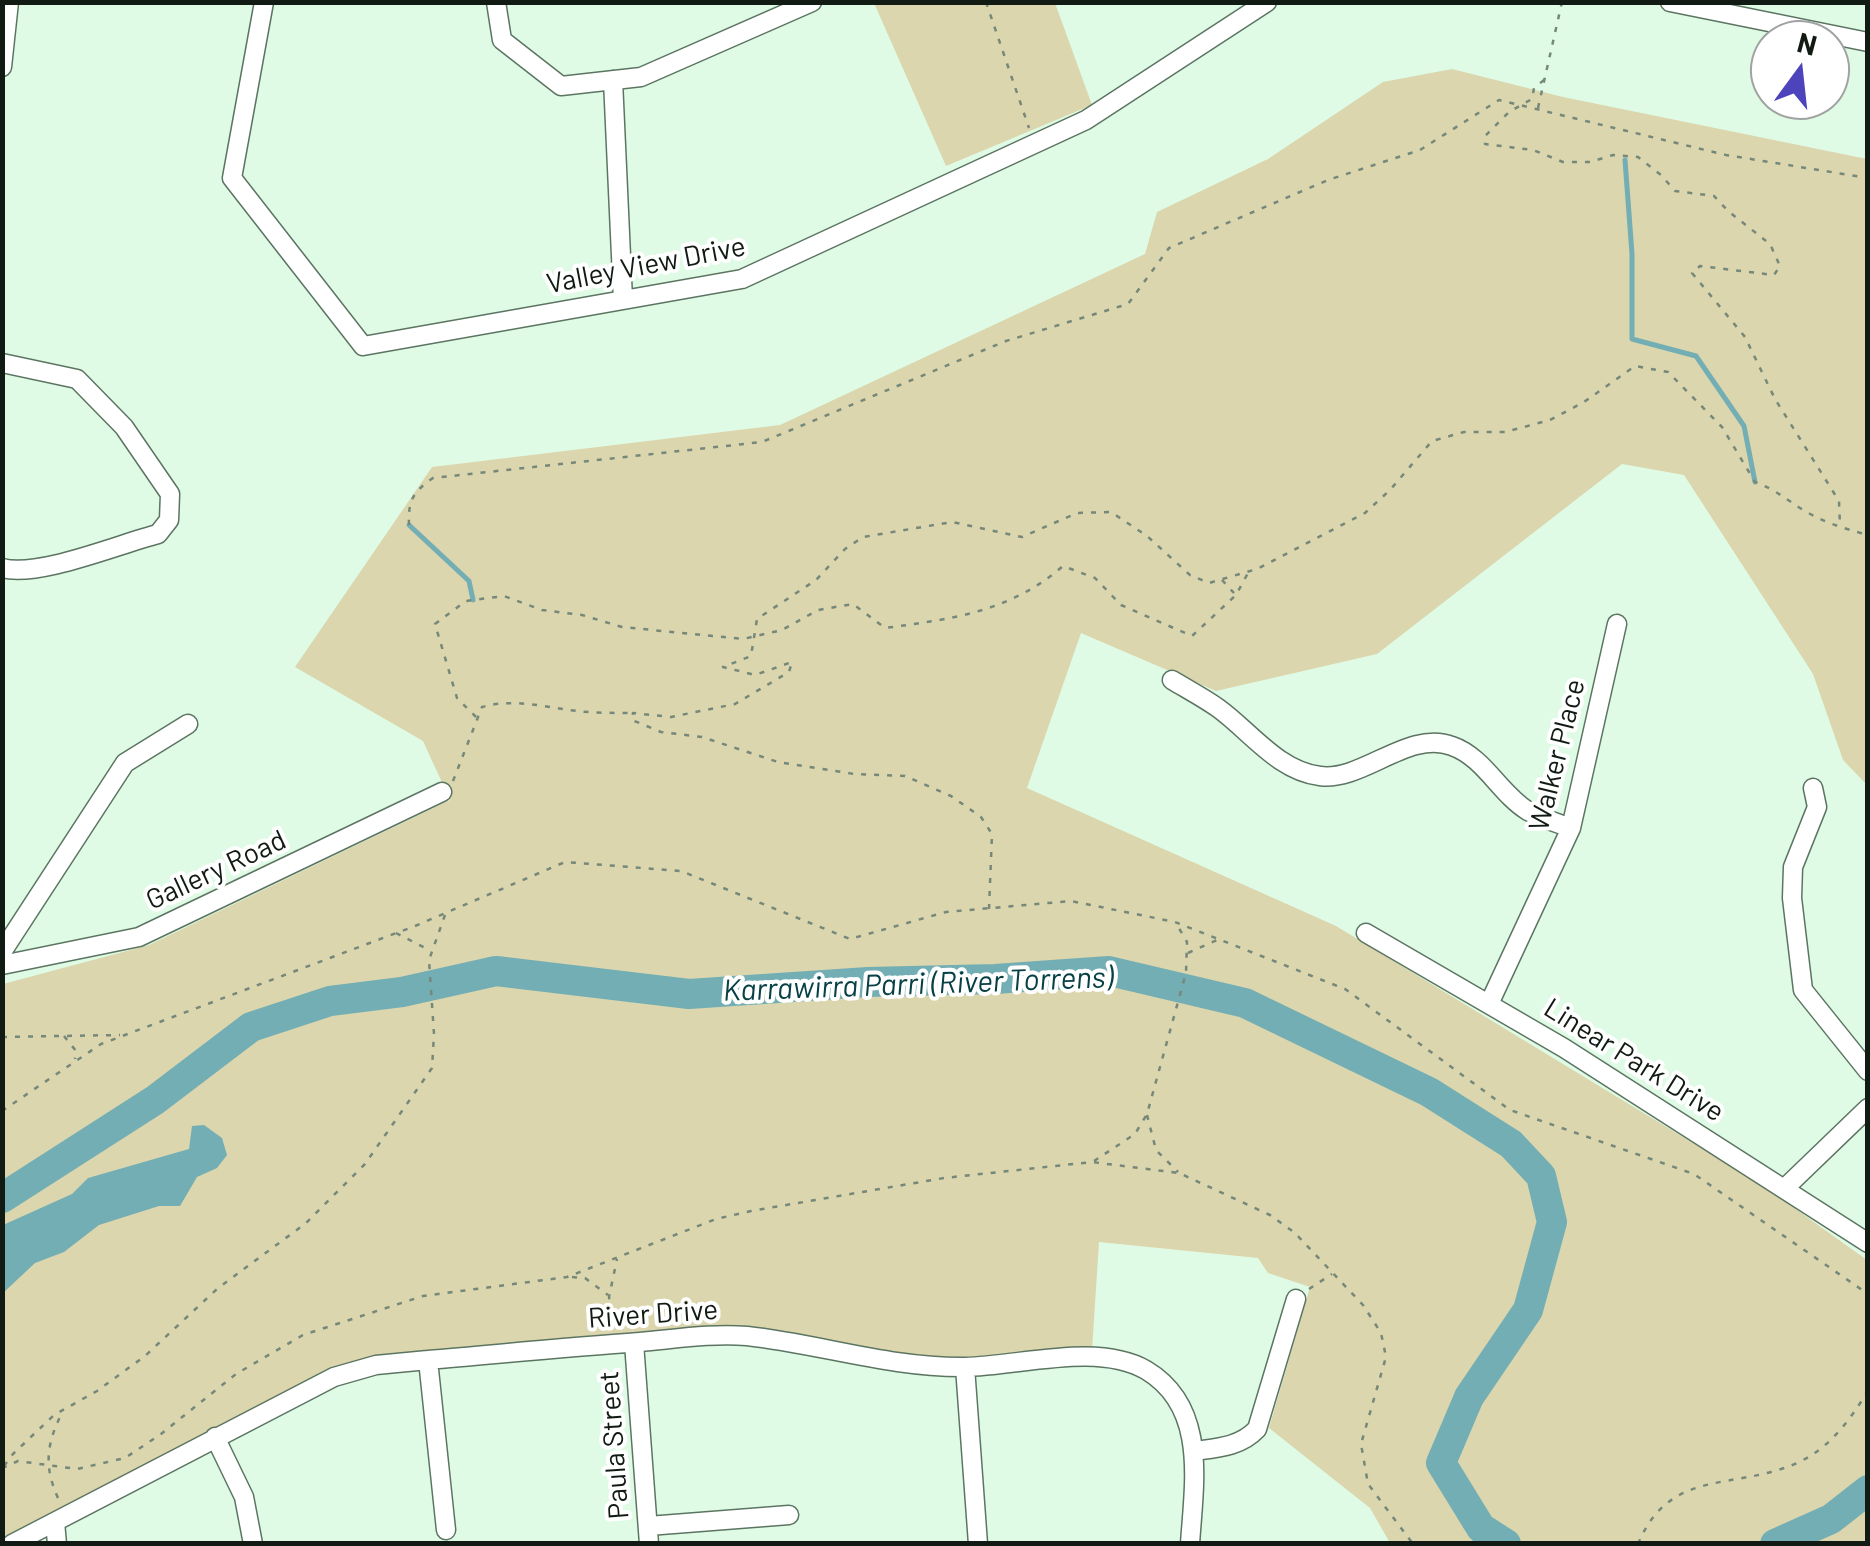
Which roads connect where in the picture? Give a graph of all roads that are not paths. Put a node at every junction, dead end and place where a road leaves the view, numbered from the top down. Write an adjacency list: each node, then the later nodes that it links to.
1 (9, 2): 8 (street)
2 (264, 2): 10 (street, Valley View Drive)
3 (496, 2): 9 (street)
4 (812, 2): 9 (street)
5 (1267, 2): 10 (street, Valley View Drive)
6 (1670, 2): 7 (street)
7 (1868, 42)
8 (3, 65)
9 (612, 80): 10 (street)
10 (623, 300)
11 (2, 364): 12 (street)
12 (2, 568)
13 (1617, 624): 18 (street, Walker Place)
14 (1172, 680): 18 (street)
15 (188, 724): 20 (street)
16 (1813, 788): 23 (street)
17 (442, 792): 21 (street, Gallery Road)
18 (1571, 828): 22 (street, Walker Place)
19 (1366, 932): 22 (street, Linear Park Drive)
20 (2, 952)
21 (2, 965)
22 (1489, 1004): 25 (street, Linear Park Drive)
23 (1868, 1071)
24 (1868, 1108): 25 (street)
25 (1786, 1188): 26 (street, Linear Park Drive)
26 (1868, 1243)
27 (1296, 1299): 32 (street)
28 (625, 1343): 29 (street, River Drive); 30 (street, River Drive); 36 (street, Paula Street)
29 (428, 1360): 31 (street, River Drive); 35 (street)
30 (965, 1367): 32 (street, River Drive); 40 (street)
31 (215, 1437): 34 (street, River Drive); 39 (street)
32 (1194, 1451): 41 (street, River Drive)
33 (789, 1516): 36 (street)
34 (61, 1519): 37 (street, River Drive); 38 (street)
35 (446, 1530)
36 (648, 1535)
37 (12, 1544)
38 (57, 1544)
39 (253, 1544)
40 (978, 1544)
41 (1190, 1544)

